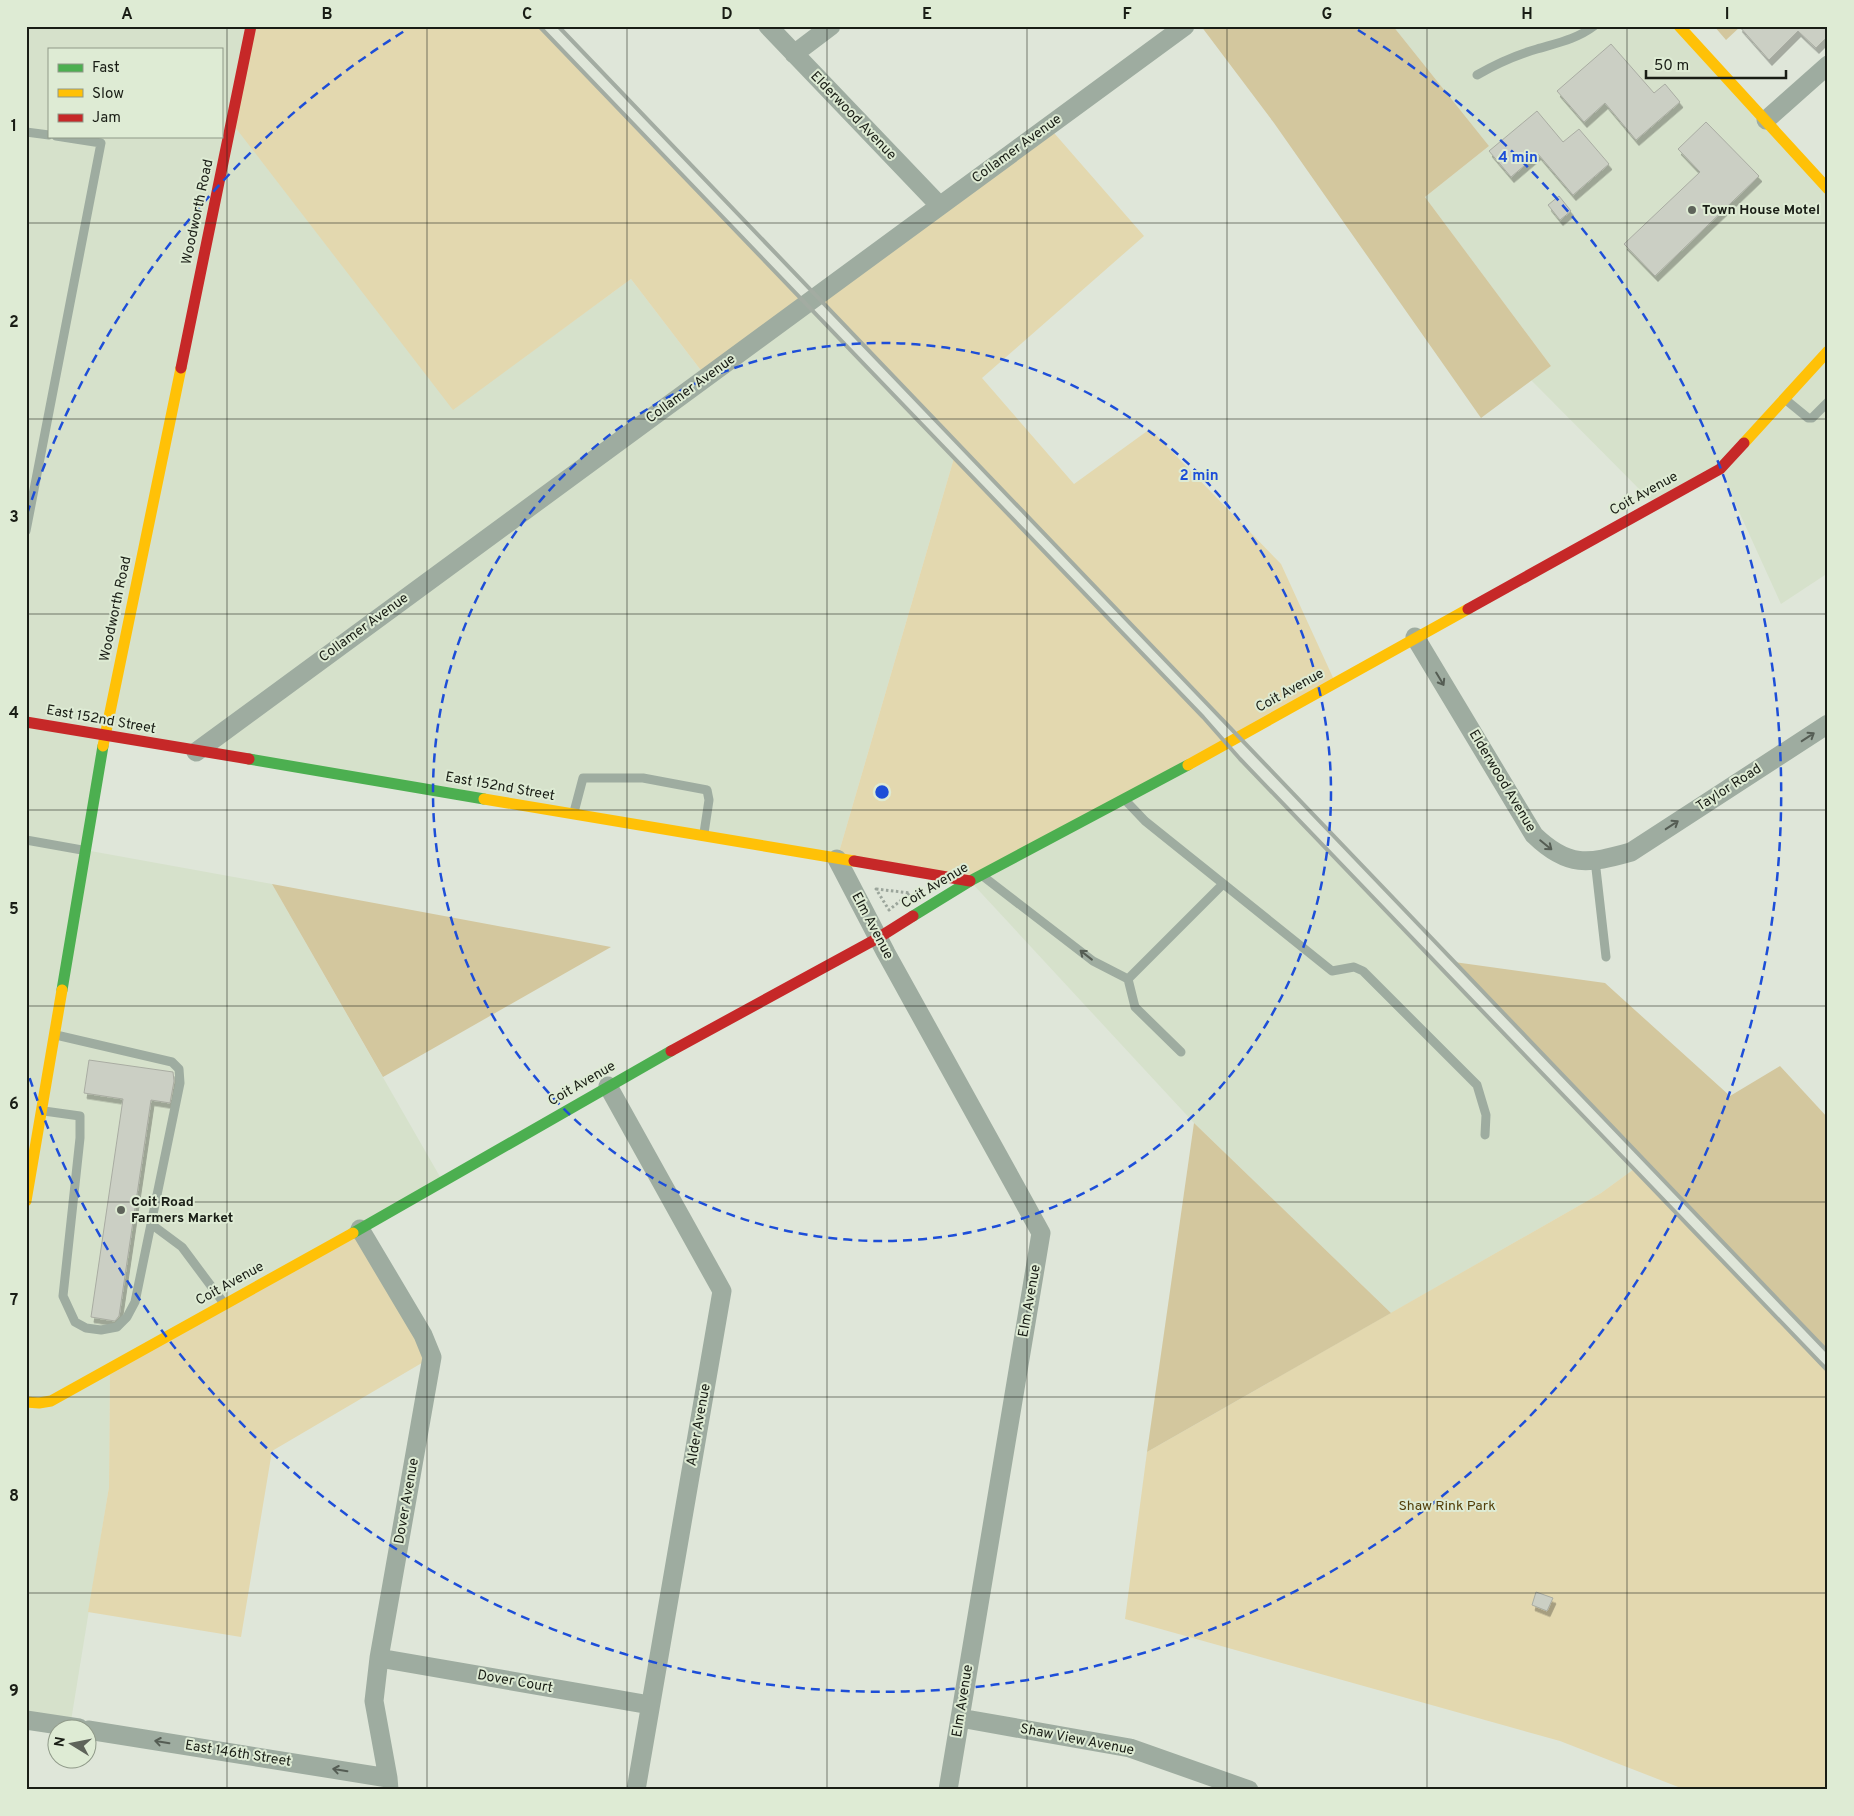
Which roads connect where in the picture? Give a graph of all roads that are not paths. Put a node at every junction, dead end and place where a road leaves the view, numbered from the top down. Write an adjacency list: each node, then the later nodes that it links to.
1 (251, 26): 23 (street, Woodworth Road)
2 (768, 26): 7 (street, Elderwood Avenue)
3 (831, 26): 7 (street)
4 (1185, 26): 15 (street, Collamer Avenue)
5 (1594, 26): 9 (lane)
6 (1679, 26): 10 (street)
7 (794, 54): 15 (street, Elderwood Avenue)
8 (1828, 65): 10 (street)
9 (1478, 76)
10 (1766, 120): 14 (street)
11 (26, 132): 12 (lane)
12 (48, 135)
13 (69, 138): 19 (lane)
14 (1828, 189)
15 (939, 205): 24 (street, Collamer Avenue)
16 (1828, 351): 17 (street, Coit Avenue)
17 (1783, 399): 18 (lane); 20 (street, Coit Avenue)
18 (1828, 402)
19 (26, 531)
20 (1415, 637): 25 (street, Coit Avenue); 32 (street, Elderwood Avenue, one-way to 32)
21 (26, 722): 23 (street, East 152nd Street)
22 (1828, 724): 30 (street, Taylor Road, one-way to 22)
23 (105, 735): 24 (street, East 152nd Street); 29 (street, Woodworth Road)
24 (196, 752): 26 (street, East 152nd Street)
25 (1124, 798): 33 (street, Coit Avenue); 35 (lane)
26 (574, 815): 27 (street, East 152nd Street); 27 (lane)
27 (704, 837): 31 (street, East 152nd Street)
28 (26, 840): 29 (lane)
29 (85, 850): 39 (street, Woodworth Road)
30 (1631, 852): 32 (street, Elderwood Avenue)
31 (837, 859): 34 (street, East 152nd Street); 36 (street, Elm Avenue)
32 (1595, 860): 37 (lane)
33 (982, 875): 34 (street, Coit Avenue); 38 (lane, one-way to 33)
34 (970, 881): 36 (street, Coit Avenue)
35 (1223, 884): 38 (lane); 43 (lane)
36 (878, 938): 41 (street, Coit Avenue); 51 (street, Elm Avenue)
37 (1606, 956)
38 (1128, 979): 40 (lane)
39 (54, 1034): 42 (street, Woodworth Road); 45 (lane)
40 (1180, 1052)
41 (608, 1086): 46 (street, Coit Avenue); 50 (street, Alder Avenue)
42 (41, 1110): 44 (street, Woodworth Road); 45 (lane)
43 (1484, 1134)
44 (26, 1201)
45 (151, 1224): 47 (lane)
46 (360, 1229): 47 (street, Coit Avenue); 49 (street, Dover Avenue)
47 (225, 1304): 48 (street, Coit Avenue)
48 (26, 1402)
49 (379, 1658): 50 (street, Dover Court); 55 (street, Dover Avenue)
50 (650, 1706): 56 (street, Alder Avenue)
51 (960, 1718): 57 (street, Elm Avenue); 58 (street, Shaw View Avenue)
52 (26, 1720): 53 (street)
53 (48, 1723)
54 (98, 1732): 55 (street, East 146th Street, one-way to 54)
55 (388, 1784)
56 (636, 1790)
57 (948, 1790)
58 (1249, 1790)

